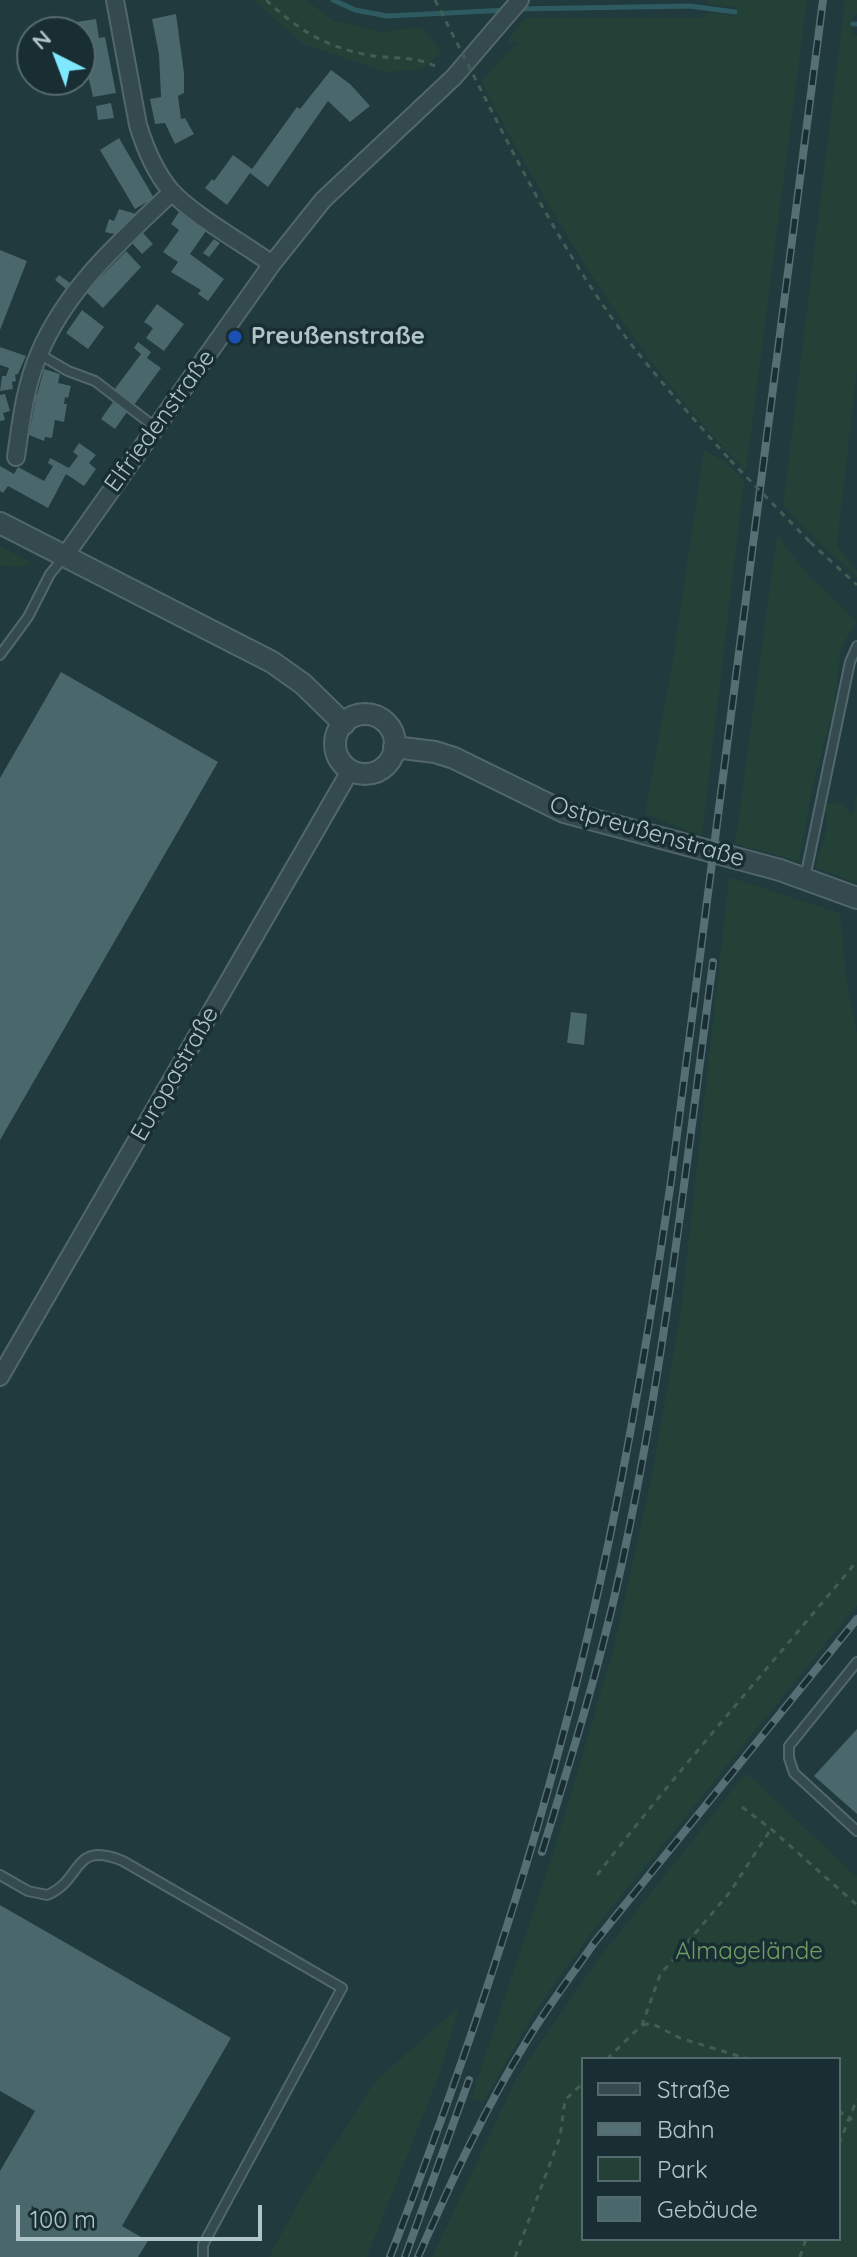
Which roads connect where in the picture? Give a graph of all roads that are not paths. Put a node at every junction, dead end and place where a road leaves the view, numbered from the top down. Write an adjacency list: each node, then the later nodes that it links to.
1 (115, 0): 3 (street)
2 (520, 0): 4 (street, Elfriedenstraße)
3 (172, 192): 4 (street); 5 (street)
4 (272, 264): 6 (street, Elfriedenstraße)
5 (39, 354): 6 (lane); 7 (street)
6 (155, 427): 9 (street, Elfriedenstraße)
7 (16, 457)
8 (0, 523): 9 (street)
9 (64, 557): 11 (lane); 12 (street)
10 (857, 646): 15 (lane)
11 (0, 655)
12 (344, 724): 13 (street); 14 (street)
13 (394, 747): 14 (street); 15 (street, Ostpreußenstraße)
14 (350, 771): 17 (street, Europastraße)
15 (804, 879): 16 (street, Ostpreußenstraße)
16 (857, 898)
17 (0, 1377)
18 (857, 1662): 19 (lane)
19 (857, 1831)
20 (0, 1875): 21 (lane)
21 (203, 2257)

